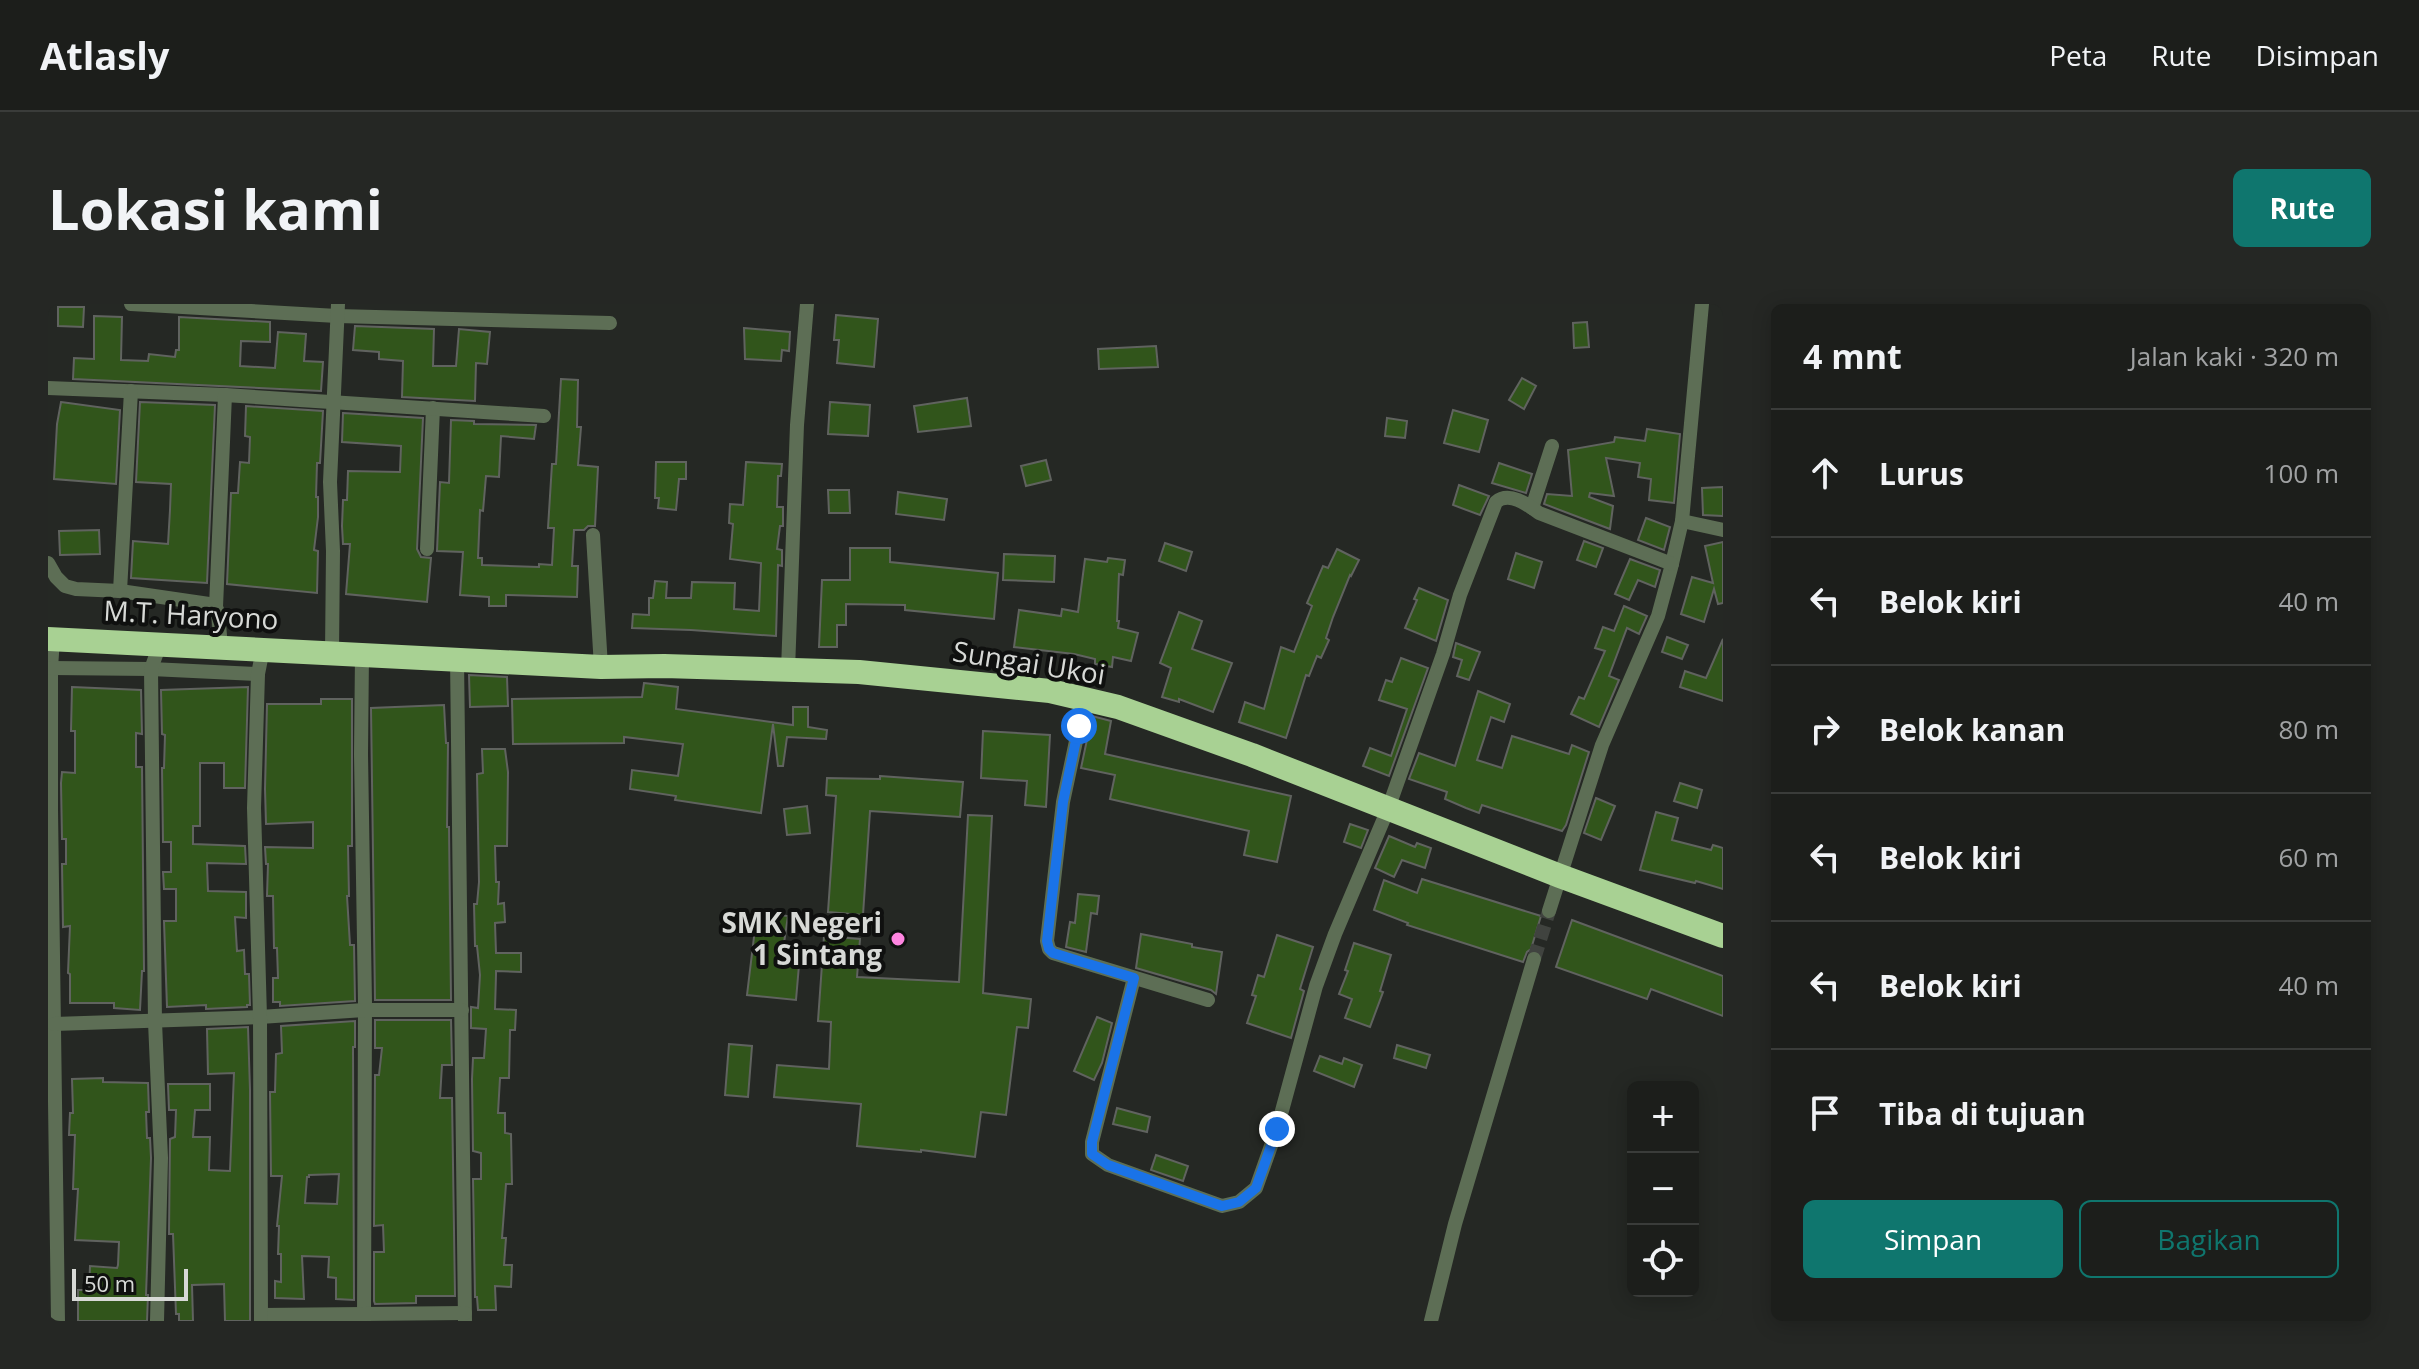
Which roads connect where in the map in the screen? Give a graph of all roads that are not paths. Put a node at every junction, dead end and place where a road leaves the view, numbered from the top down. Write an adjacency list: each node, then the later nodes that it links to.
1 (131, 304): 4 (street)
2 (807, 304): 32 (street)
3 (1702, 304): 14 (street)
4 (338, 310): 5 (street); 9 (street)
5 (610, 323)
6 (48, 388): 7 (street)
7 (131, 391): 8 (street); 20 (street)
8 (225, 395): 9 (street); 21 (street)
9 (332, 401): 10 (street); 26 (street)
10 (433, 408): 11 (street); 17 (street)
11 (544, 416)
12 (1552, 446): 13 (street)
13 (1532, 508): 19 (street); 35 (street)
14 (1682, 521): 15 (street); 19 (street)
15 (1723, 530)
16 (593, 535): 29 (street)
17 (427, 549)
18 (48, 563): 20 (street)
19 (1672, 564): 36 (street)
20 (120, 591): 21 (street)
21 (216, 607): 24 (street)
22 (51, 639): 23 (highway, M.T. Haryono); 30 (street)
23 (160, 644): 24 (highway, M.T. Haryono); 31 (street)
24 (221, 647): 25 (highway, M.T. Haryono)
25 (263, 649): 26 (highway, M.T. Haryono); 33 (street)
26 (332, 652): 27 (highway, Sungai Ukoi)
27 (362, 654): 28 (highway, Sungai Ukoi); 42 (street)
28 (457, 658): 29 (highway, Sungai Ukoi); 43 (street)
29 (601, 667): 32 (highway, Sungai Ukoi)
30 (51, 668): 31 (street); 46 (street)
31 (151, 669): 33 (street); 45 (street)
32 (788, 670): 34 (highway, Sungai Ukoi)
33 (258, 674): 44 (street)
34 (1085, 699): 35 (highway, Sungai Ukoi); 40 (street)
35 (1388, 809): 36 (highway, Sungai Ukoi); 40 (street)
36 (1560, 876): 37 (street); 38 (highway, Sungai Ukoi)
37 (1549, 911)
38 (1723, 936)
39 (1534, 959): 52 (street)
40 (1134, 978): 41 (street)
41 (1208, 1000)
42 (364, 1010): 43 (street); 44 (street); 47 (street)
43 (462, 1010): 48 (street)
44 (260, 1017): 45 (street); 49 (street)
45 (155, 1020): 46 (street); 51 (street)
46 (54, 1024): 50 (street)
47 (364, 1317): 48 (street); 49 (street)
48 (465, 1317)
49 (261, 1318)
50 (58, 1321)
51 (157, 1321)
52 (1431, 1321)

